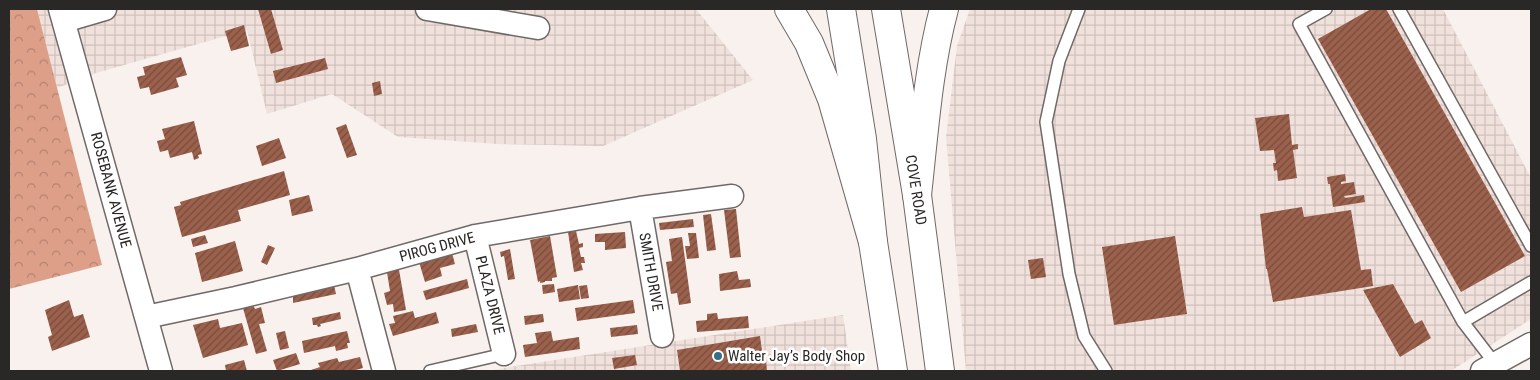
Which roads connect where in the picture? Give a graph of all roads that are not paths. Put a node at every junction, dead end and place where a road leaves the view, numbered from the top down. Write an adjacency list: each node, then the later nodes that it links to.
1 (105, 9): 10 (street)
2 (427, 9): 11 (street)
3 (789, 9): 16 (main road)
4 (841, 9): 16 (main road)
5 (886, 9): 12 (main road, COVE ROAD)
6 (944, 9): 12 (main road)
7 (1079, 9): 31 (lane)
8 (1326, 9): 21 (lane)
9 (1399, 9): 17 (lane)
10 (62, 15): 20 (street, ROSEBANK AVENUE)
11 (538, 28)
12 (918, 195): 30 (main road, COVE ROAD)
13 (732, 196): 14 (street, PIROG DRIVE)
14 (640, 208): 15 (street, PIROG DRIVE); 22 (street, SMITH DRIVE)
15 (475, 236): 18 (street, PIROG DRIVE); 24 (street, PLAZA DRIVE)
16 (873, 242): 29 (main road)
17 (1531, 246)
18 (357, 269): 20 (street, PIROG DRIVE); 27 (street)
19 (1531, 282): 21 (lane)
20 (146, 317): 26 (street, ROSEBANK AVENUE)
21 (1463, 322): 25 (lane)
22 (662, 336)
23 (1531, 344): 25 (street)
24 (504, 354): 28 (lane)
25 (1489, 368)
26 (161, 371)
27 (384, 371)
28 (430, 371)
29 (893, 371)
30 (940, 371)
31 (1106, 371)

